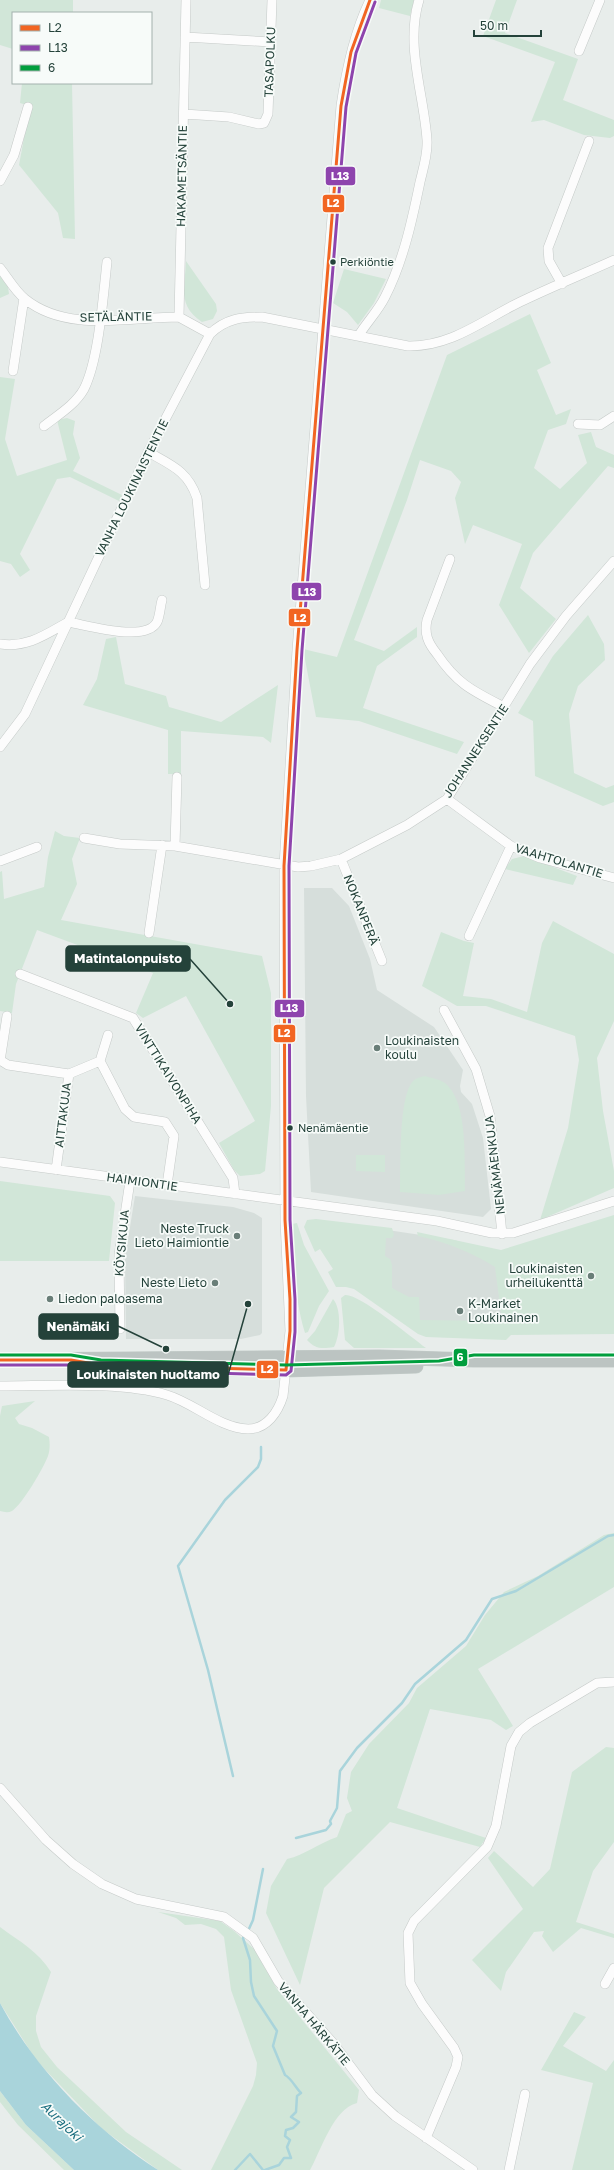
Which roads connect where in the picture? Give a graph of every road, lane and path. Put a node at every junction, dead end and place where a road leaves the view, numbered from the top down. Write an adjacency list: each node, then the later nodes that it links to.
1 (186, 0): 6 (street, HAKAMETSÄNTIE)
2 (272, 0): 7 (street, TASAPOLKU)
3 (370, 0): 20 (street)
4 (419, 0): 22 (street)
5 (600, 0): 8 (street)
6 (185, 37): 7 (street); 10 (street, HAKAMETSÄNTIE)
7 (271, 42): 10 (street, TASAPOLKU)
8 (579, 51)
9 (28, 107): 12 (street)
10 (184, 114): 18 (street, HAKAMETSÄNTIE)
11 (589, 141): 16 (street)
12 (0, 182)
13 (614, 260): 16 (street)
14 (107, 262): 19 (street)
15 (0, 268): 17 (street, SETÄLÄNTIE)
16 (562, 284): 22 (street)
17 (24, 298): 19 (street, SETÄLÄNTIE); 23 (street)
18 (179, 317): 19 (street, SETÄLÄNTIE); 21 (street)
19 (100, 320): 26 (street)
20 (322, 328): 21 (street, VANHA LOUKINAISTENTIE); 22 (street); 45 (street)
21 (210, 334): 27 (street, VANHA LOUKINAISTENTIE)
22 (359, 335)
23 (13, 372)
24 (614, 416): 25 (street)
25 (578, 424)
26 (44, 426)
27 (148, 452): 30 (street); 32 (street, VANHA LOUKINAISTENTIE)
28 (450, 559): 34 (street)
29 (614, 561): 34 (street, JOHANNEKSENTIE)
30 (205, 585)
31 (162, 600): 32 (street)
32 (68, 622): 33 (street); 35 (street, VANHA LOUKINAISTENTIE)
33 (0, 644)
34 (504, 707): 37 (street, JOHANNEKSENTIE)
35 (0, 747)
36 (177, 777): 40 (street)
37 (446, 799): 41 (street, VAAHTOLANTIE); 43 (street, JOHANNEKSENTIE)
38 (84, 838): 39 (street, JOHANNEKSENTIE)
39 (162, 845): 40 (street, JOHANNEKSENTIE); 47 (street)
40 (175, 846): 45 (street, JOHANNEKSENTIE)
41 (510, 846): 46 (street, VAAHTOLANTIE); 48 (street)
42 (37, 848): 44 (street)
43 (340, 859): 45 (street, JOHANNEKSENTIE); 49 (street, NOKANPERÄ)
44 (0, 861)
45 (284, 866): 62 (street)
46 (614, 878)
47 (149, 933)
48 (469, 936)
49 (382, 961)
50 (20, 974): 61 (street, VINTTIKAIVONPIHA)
51 (444, 1010): 64 (street, NENÄMÄENKUJA)
52 (7, 1016): 54 (street)
53 (108, 1036): 55 (street)
54 (0, 1060): 56 (street)
55 (100, 1061): 56 (street, AITTAKUJA); 60 (street)
56 (69, 1074): 58 (street, AITTAKUJA)
57 (0, 1162): 58 (street, HAIMIONTIE)
58 (56, 1170): 59 (street, HAIMIONTIE)
59 (130, 1181): 60 (street, HAIMIONTIE); 65 (street, KÖYSIKUJA)
60 (168, 1185): 61 (street, HAIMIONTIE)
61 (235, 1194): 62 (street, HAIMIONTIE)
62 (285, 1200): 64 (street); 68 (street)
63 (614, 1201): 64 (street)
64 (502, 1234)
65 (120, 1329)
66 (0, 1360): 68 (highway)
67 (614, 1360): 68 (highway)
68 (287, 1364): 69 (street)
69 (0, 1386)
70 (614, 1682): 75 (street)
71 (0, 1788): 75 (street, VANHA HÄRKÄTIE)
72 (614, 1968): 73 (street)
73 (605, 1984)
74 (525, 2094): 77 (street)
75 (426, 2138): 76 (street, VANHA HÄRKÄTIE)
76 (472, 2170)
77 (509, 2170)

